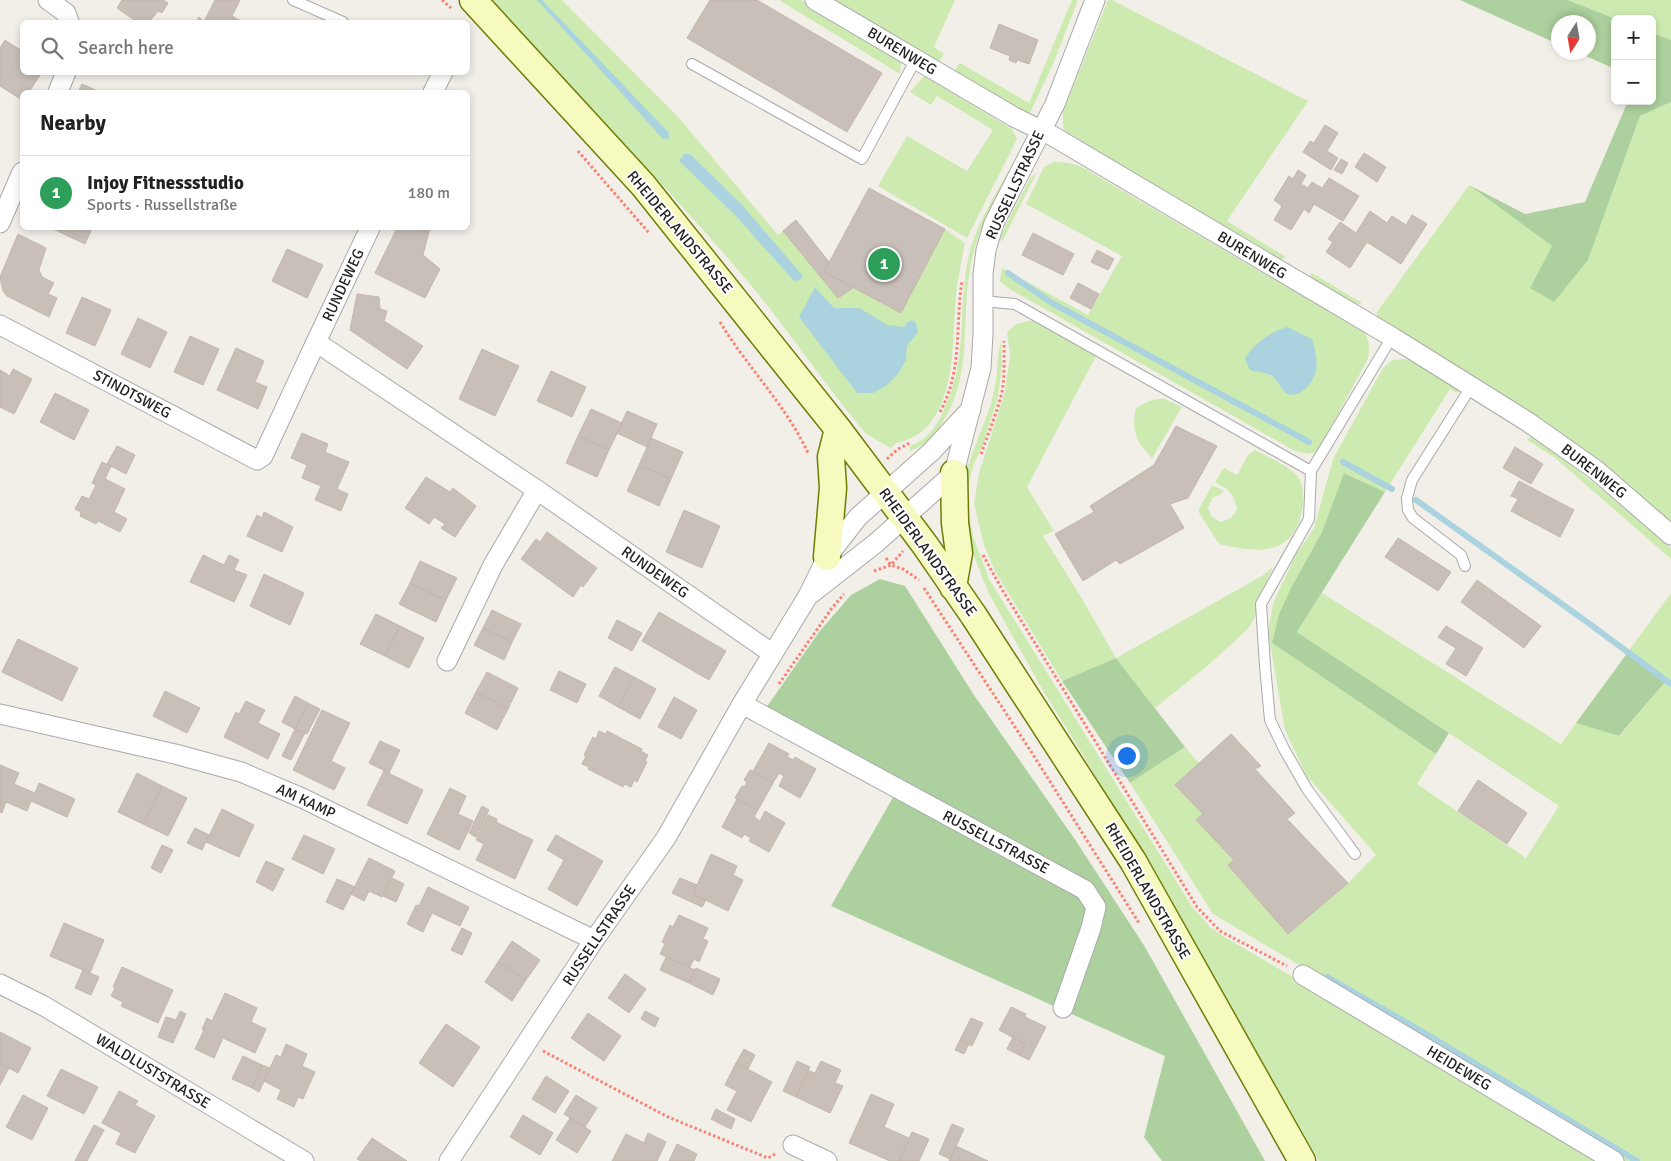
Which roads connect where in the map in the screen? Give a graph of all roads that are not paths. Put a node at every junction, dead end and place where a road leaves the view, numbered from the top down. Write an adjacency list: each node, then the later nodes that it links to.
1 (48, 0): 6 (street)
2 (293, 0): 7 (lane)
3 (473, 0): 24 (main road, RHEIDERLANDSTRASSE)
4 (815, 0): 8 (street, BURENWEG)
5 (1095, 0): 14 (street, RUSSELLSTRASSE)
6 (68, 20)
7 (338, 20)
8 (916, 59): 9 (lane); 14 (street, BURENWEG)
9 (692, 64)
10 (65, 75): 12 (street)
11 (442, 75): 13 (street)
12 (59, 90)
13 (434, 90)
14 (1041, 130): 18 (street, RUSSELLSTRASSE); 20 (street, BURENWEG)
15 (20, 177): 16 (street)
16 (0, 223)
17 (369, 230): 21 (street, RUNDEWEG)
18 (982, 301): 23 (street, RUSSELLSTRASSE); 27 (lane)
19 (0, 325): 25 (street, STINDTSWEG)
20 (1392, 337): 22 (street, BURENWEG); 27 (lane)
21 (316, 342): 25 (street, RUNDEWEG); 29 (street, RUNDEWEG)
22 (1470, 387): 31 (street, BURENWEG); 33 (lane)
23 (970, 409): 26 (street, RUSSELLSTRASSE); 28 (street, RUSSELLSTRASSE)
24 (838, 429): 28 (main road, RHEIDERLANDSTRASSE); 32 (main road)
25 (263, 456)
26 (954, 472): 30 (street, RUSSELLSTRASSE); 34 (main road)
27 (1311, 472): 40 (lane)
28 (879, 483): 30 (main road, RHEIDERLANDSTRASSE); 32 (street, RUSSELLSTRASSE)
29 (537, 490): 36 (street, RUNDEWEG); 37 (street)
30 (904, 516): 34 (main road, RHEIDERLANDSTRASSE); 35 (street, RUSSELLSTRASSE)
31 (1671, 535)
32 (827, 557): 35 (street, RUSSELLSTRASSE)
33 (1465, 566)
34 (954, 587): 49 (main road, RHEIDERLANDSTRASSE)
35 (808, 596): 36 (street, RUSSELLSTRASSE)
36 (773, 654): 38 (street, RUSSELLSTRASSE)
37 (447, 660)
38 (742, 704): 41 (street, RUSSELLSTRASSE); 44 (street, RUSSELLSTRASSE)
39 (0, 714): 41 (street, AM KAMP)
40 (1355, 854)
41 (594, 940): 47 (street, RUSSELLSTRASSE)
42 (1303, 975): 50 (street, HEIDEWEG)
43 (0, 984): 46 (street, WALDLUSTSTRASSE)
44 (1062, 1008)
45 (792, 1145): 48 (street)
46 (304, 1161)
47 (449, 1161)
48 (827, 1161)
49 (1302, 1161)
50 (1614, 1161)

